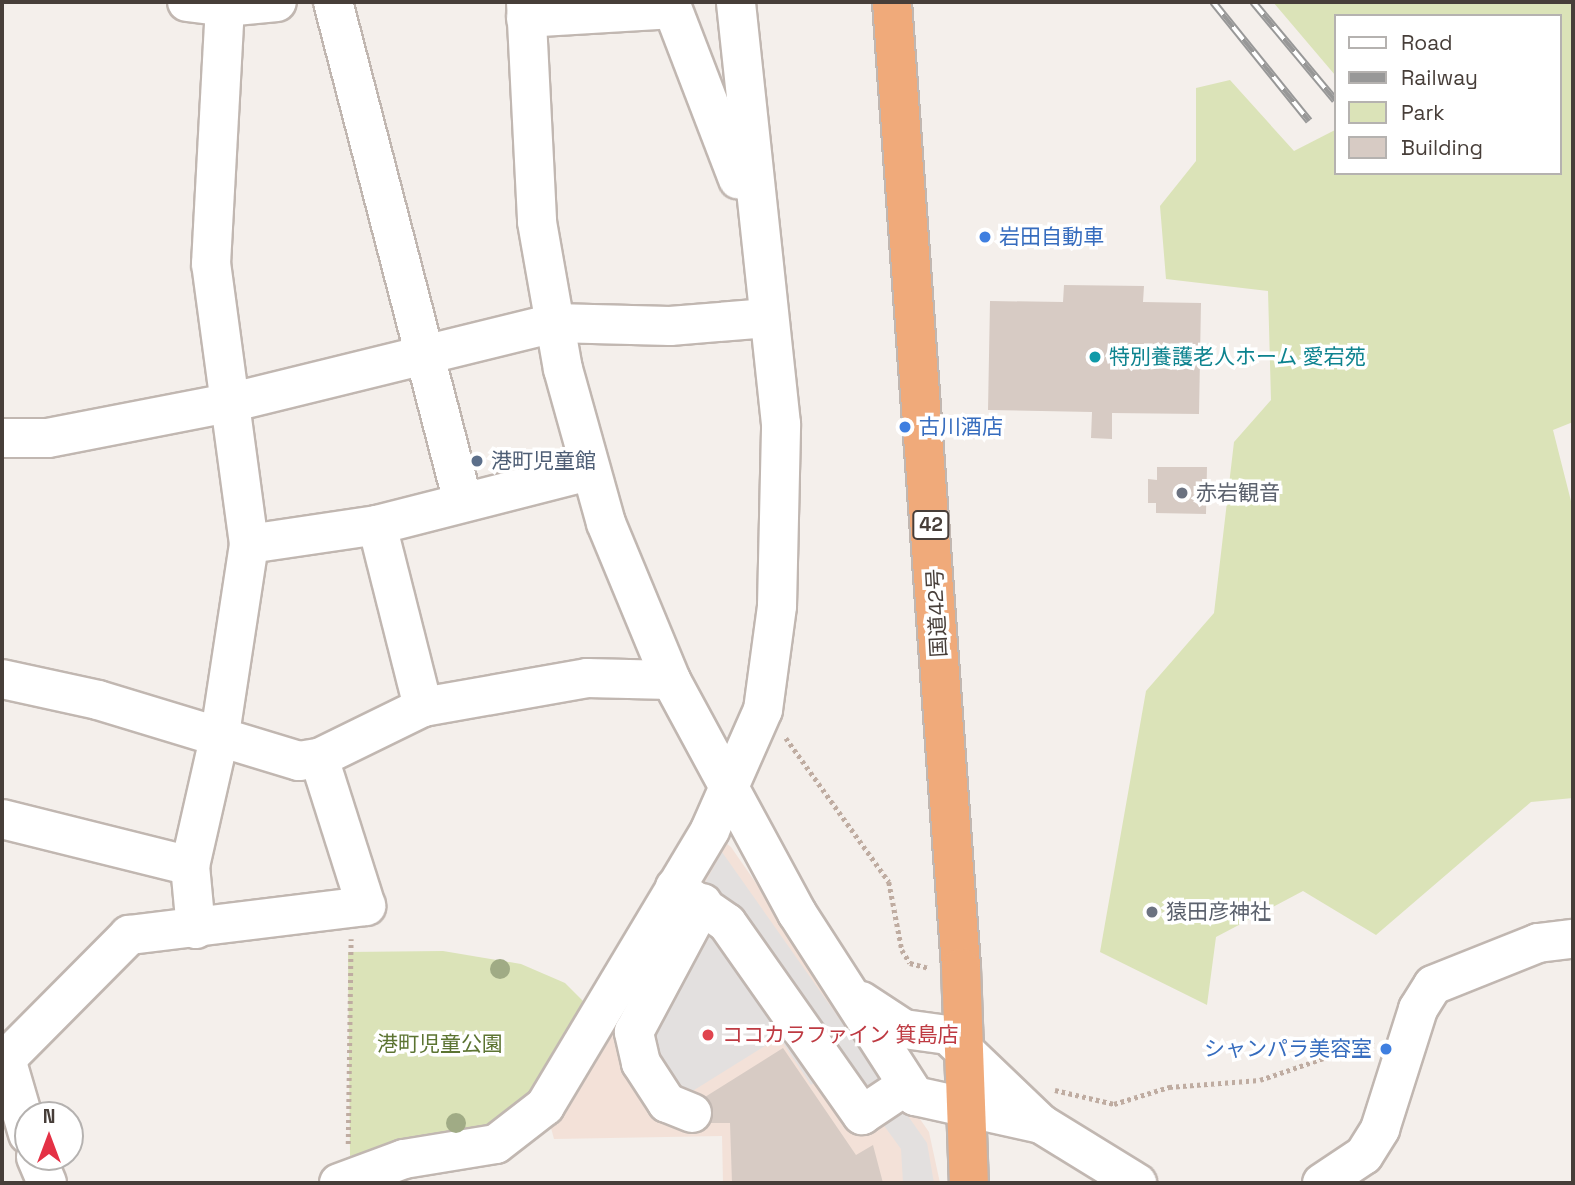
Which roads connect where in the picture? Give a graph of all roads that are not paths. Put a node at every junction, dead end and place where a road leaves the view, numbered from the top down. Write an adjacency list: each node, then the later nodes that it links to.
1 (187, 2): 7 (street)
2 (277, 2): 7 (street)
3 (333, 2): 12 (street)
4 (736, 2): 9 (street)
5 (892, 2): 31 (highway, 国道42号 / 42)
6 (671, 5): 8 (street); 9 (street)
7 (225, 7): 13 (street)
8 (526, 10): 11 (street)
9 (757, 233): 10 (street)
10 (768, 318): 11 (street); 24 (street)
11 (554, 323): 12 (street); 15 (street)
12 (425, 352): 13 (street); 16 (street)
13 (233, 402): 14 (street); 18 (street)
14 (2, 438)
15 (589, 471): 16 (street); 20 (street)
16 (463, 502): 17 (street)
17 (377, 525): 18 (street); 21 (street)
18 (249, 544): 22 (street)
19 (2, 679): 22 (street)
20 (671, 680): 21 (street); 24 (street)
21 (423, 706): 23 (street)
22 (219, 734): 23 (street); 26 (street)
23 (319, 758): 28 (street)
24 (728, 790): 27 (street); 30 (street)
25 (2, 819): 26 (street)
26 (190, 866): 28 (street)
27 (689, 895): 32 (street); 35 (street); 37 (street)
28 (196, 929): 33 (street)
29 (1573, 939): 42 (street)
30 (848, 987): 31 (street); 32 (street)
31 (964, 1048): 34 (street); 36 (highway, 国道42号 / 42)
32 (907, 1085): 36 (street)
33 (18, 1101)
34 (1044, 1106): 36 (street); 41 (street)
35 (692, 1113)
36 (966, 1116): 38 (highway); 39 (highway, 国道42号 / 42); 40 (highway)
37 (348, 1178)
38 (950, 1183)
39 (969, 1183)
40 (990, 1183)
41 (1137, 1183)
42 (1322, 1183)

